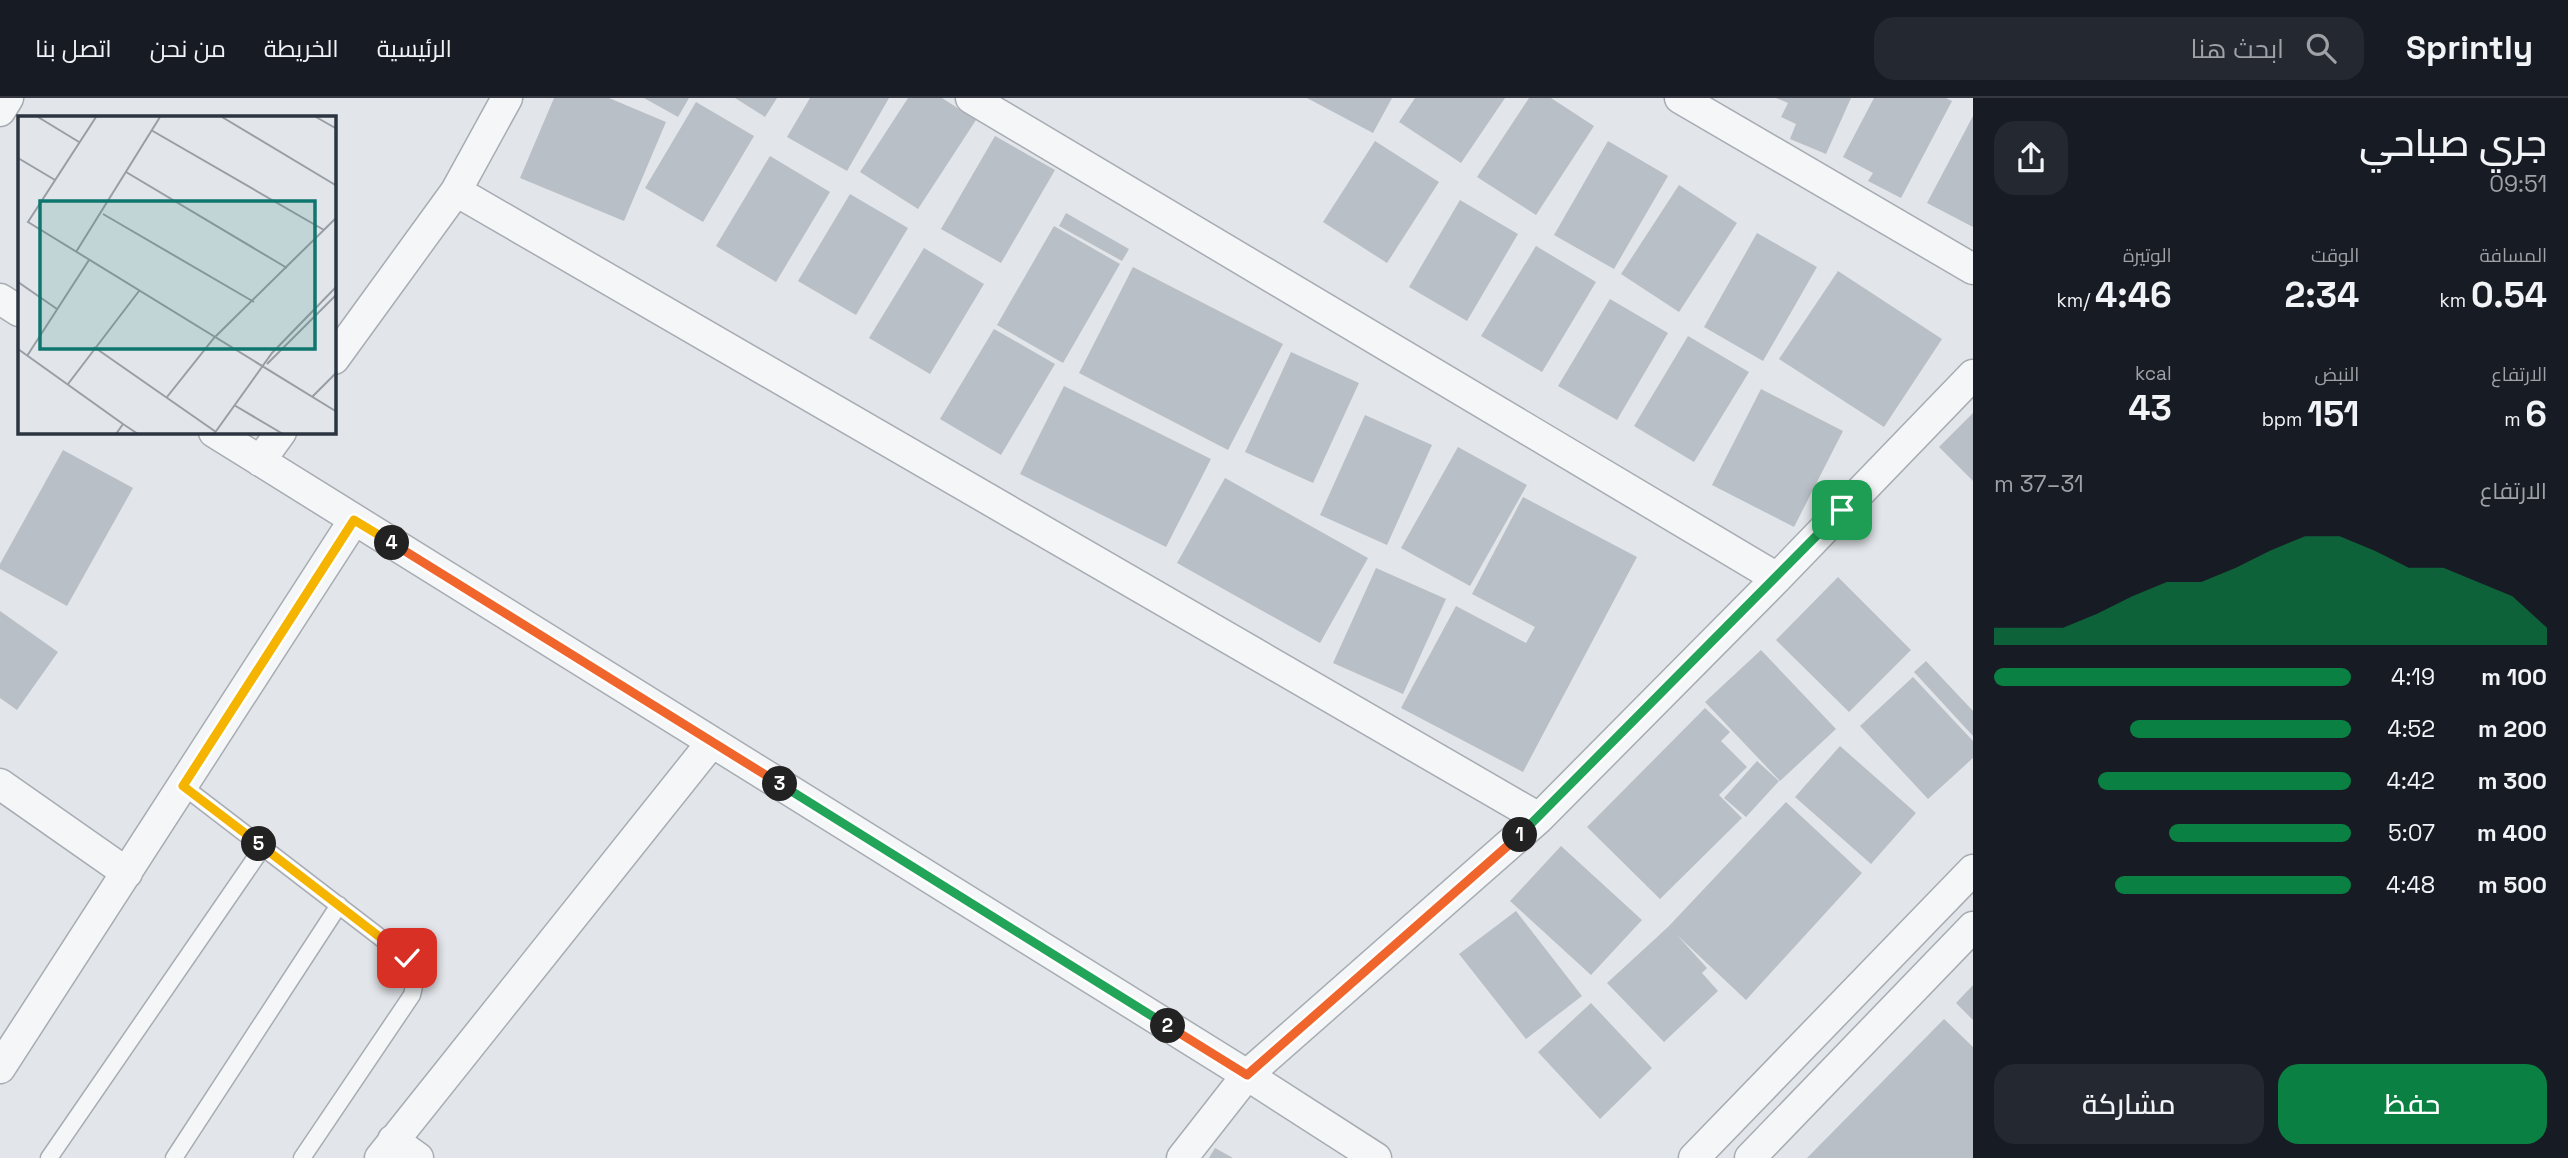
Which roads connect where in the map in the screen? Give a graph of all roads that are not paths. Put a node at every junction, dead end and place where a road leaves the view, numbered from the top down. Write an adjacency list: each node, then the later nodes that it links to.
1 (8, 98): 5 (street)
2 (507, 98): 6 (street)
3 (971, 98): 16 (street)
4 (1680, 98): 7 (street)
5 (0, 111)
6 (456, 191): 10 (street); 20 (street)
7 (1973, 269)
8 (0, 299): 9 (street)
9 (18, 310)
10 (336, 356)
11 (1973, 375): 16 (street)
12 (217, 434): 14 (street)
13 (280, 434): 14 (street)
14 (260, 461): 15 (street)
15 (354, 520): 17 (street); 19 (street)
16 (1777, 578): 20 (street)
17 (712, 742): 27 (street); 28 (street)
18 (0, 784): 23 (street)
19 (183, 786): 21 (lane); 23 (street)
20 (1539, 818): 27 (street)
21 (262, 847): 24 (lane); 29 (lane)
22 (1973, 870): 35 (street)
23 (127, 873): 26 (street)
24 (339, 905): 30 (lane); 31 (lane)
25 (1973, 927): 36 (street)
26 (0, 1068)
27 (1247, 1075): 33 (street); 34 (street)
28 (386, 1149): 32 (street)
29 (49, 1158)
30 (174, 1158)
31 (302, 1158)
32 (418, 1158)
33 (1182, 1158)
34 (1376, 1158)
35 (1694, 1158)
36 (1750, 1158)

